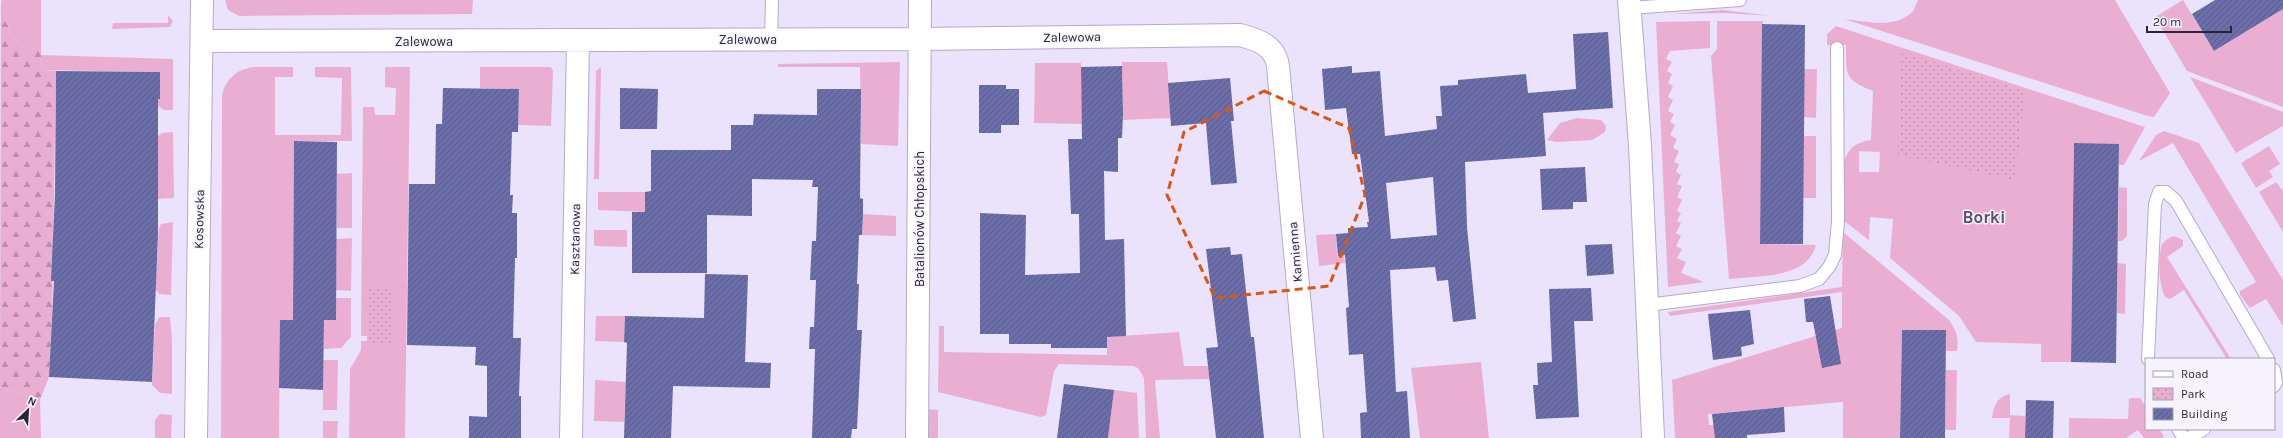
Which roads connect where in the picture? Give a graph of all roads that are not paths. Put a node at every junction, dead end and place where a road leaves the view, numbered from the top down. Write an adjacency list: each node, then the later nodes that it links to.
1 (202, 0): 9 (street, Kosowska)
2 (772, 0): 6 (lane)
3 (920, 0): 7 (street, Batalionów Chłopskich)
4 (1740, 0): 5 (lane)
5 (1630, 4): 12 (street)
6 (771, 39): 7 (street, Zalewowa); 8 (street, Zalewowa)
7 (920, 39): 11 (street, Zalewowa); 18 (street, Batalionów Chłopskich)
8 (578, 40): 9 (street, Zalewowa); 17 (street, Kasztanowa)
9 (202, 41): 16 (street, Kosowska)
10 (1837, 48): 12 (lane)
11 (1278, 66): 19 (street, Kamienna)
12 (1647, 305): 20 (street)
13 (2148, 358): 14 (lane)
14 (2267, 358)
15 (2202, 430): 21 (lane)
16 (196, 438)
17 (571, 438)
18 (917, 438)
19 (1312, 438)
20 (1653, 438)
21 (2189, 438)

